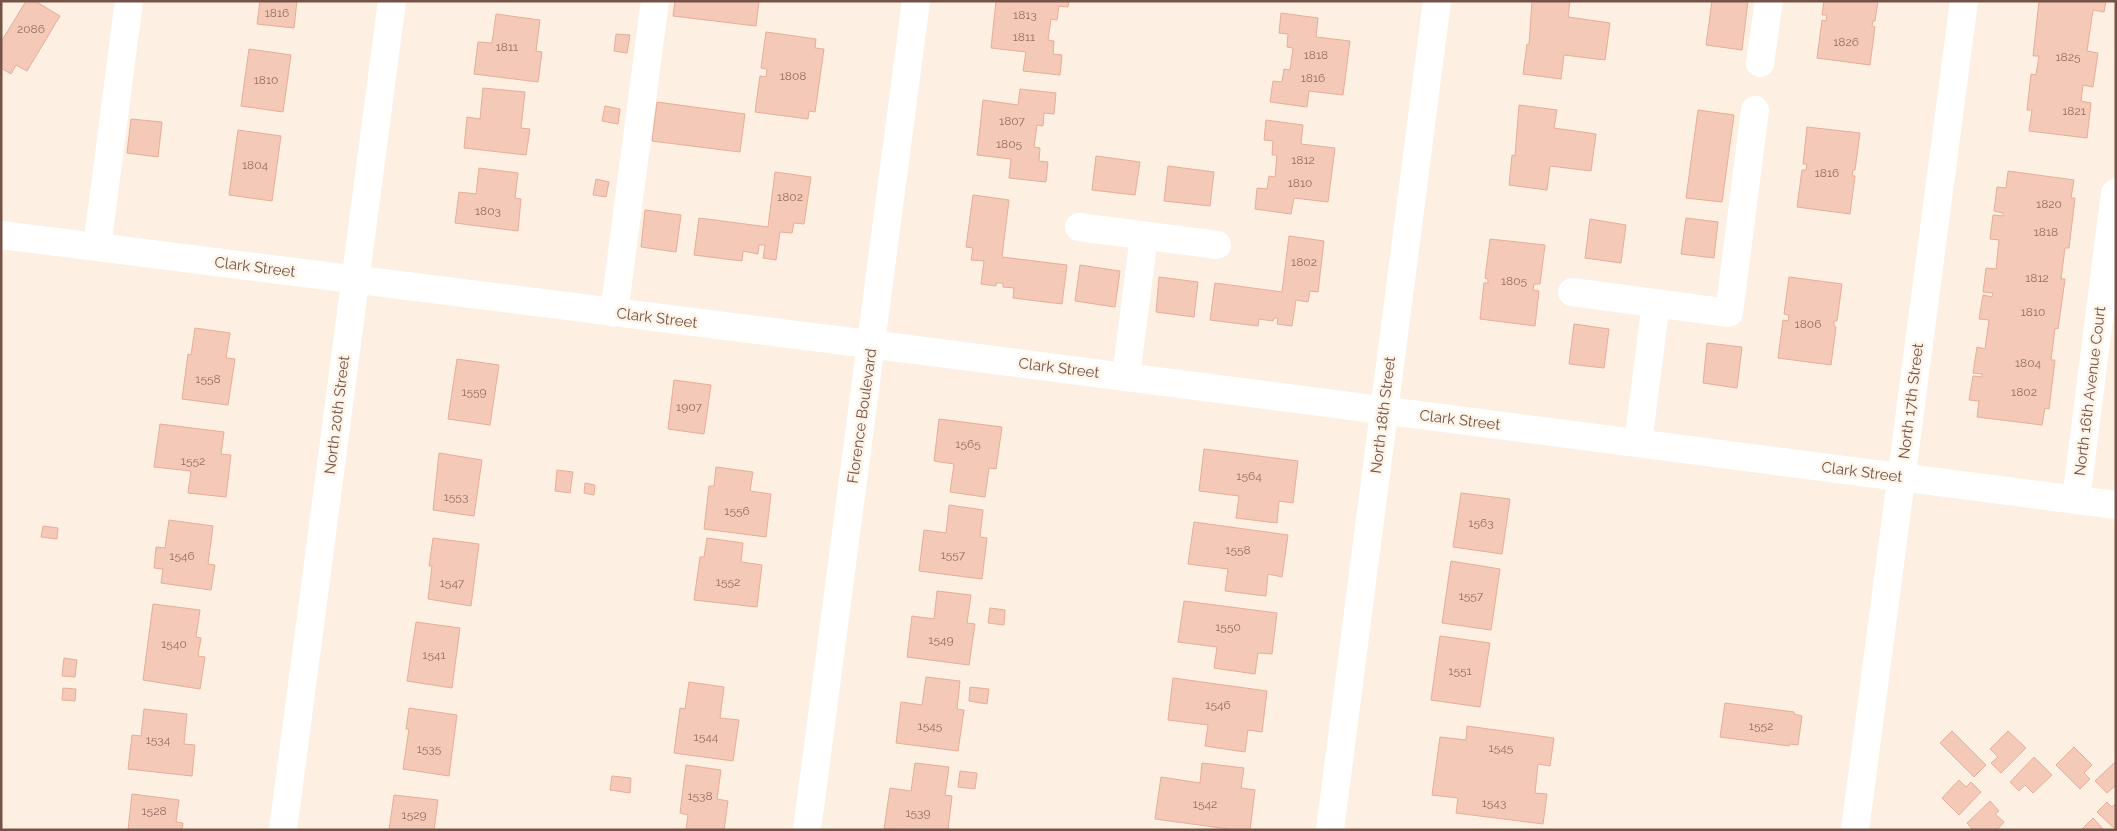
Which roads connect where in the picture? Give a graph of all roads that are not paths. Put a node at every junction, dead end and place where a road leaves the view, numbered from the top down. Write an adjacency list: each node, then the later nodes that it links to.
1 (129, 1): 15 (street)
2 (392, 1): 16 (street, North 20th Street)
3 (655, 1): 19 (street)
4 (916, 1): 20 (street, Florence Boulevard)
5 (1437, 1): 22 (street, North 18th Street)
6 (1769, 1): 8 (street)
7 (1964, 1): 24 (street, North 17th Street)
8 (1760, 63)
9 (1755, 110): 18 (street)
10 (2115, 193): 25 (street, North 16th Avenue Court)
11 (1079, 227): 13 (street)
12 (1, 235): 15 (street, Clark Street)
13 (1144, 236): 14 (street); 21 (street)
14 (1218, 245)
15 (97, 247): 16 (street, Clark Street)
16 (355, 280): 19 (street, Clark Street); 27 (street, North 20th Street)
17 (1572, 292): 18 (street)
18 (1656, 303): 23 (street)
19 (614, 313): 20 (street, Clark Street)
20 (871, 344): 21 (street, Clark Street); 28 (street, Florence Boulevard)
21 (1126, 376): 22 (street, Clark Street)
22 (1383, 410): 23 (street, Clark Street); 29 (street, North 18th Street)
23 (1638, 443): 24 (street, Clark Street)
24 (1901, 477): 25 (street, Clark Street); 30 (street, North 17th Street)
25 (2076, 500): 26 (street, Clark Street)
26 (2116, 505)
27 (283, 830)
28 (807, 830)
29 (1330, 830)
30 (1855, 830)

